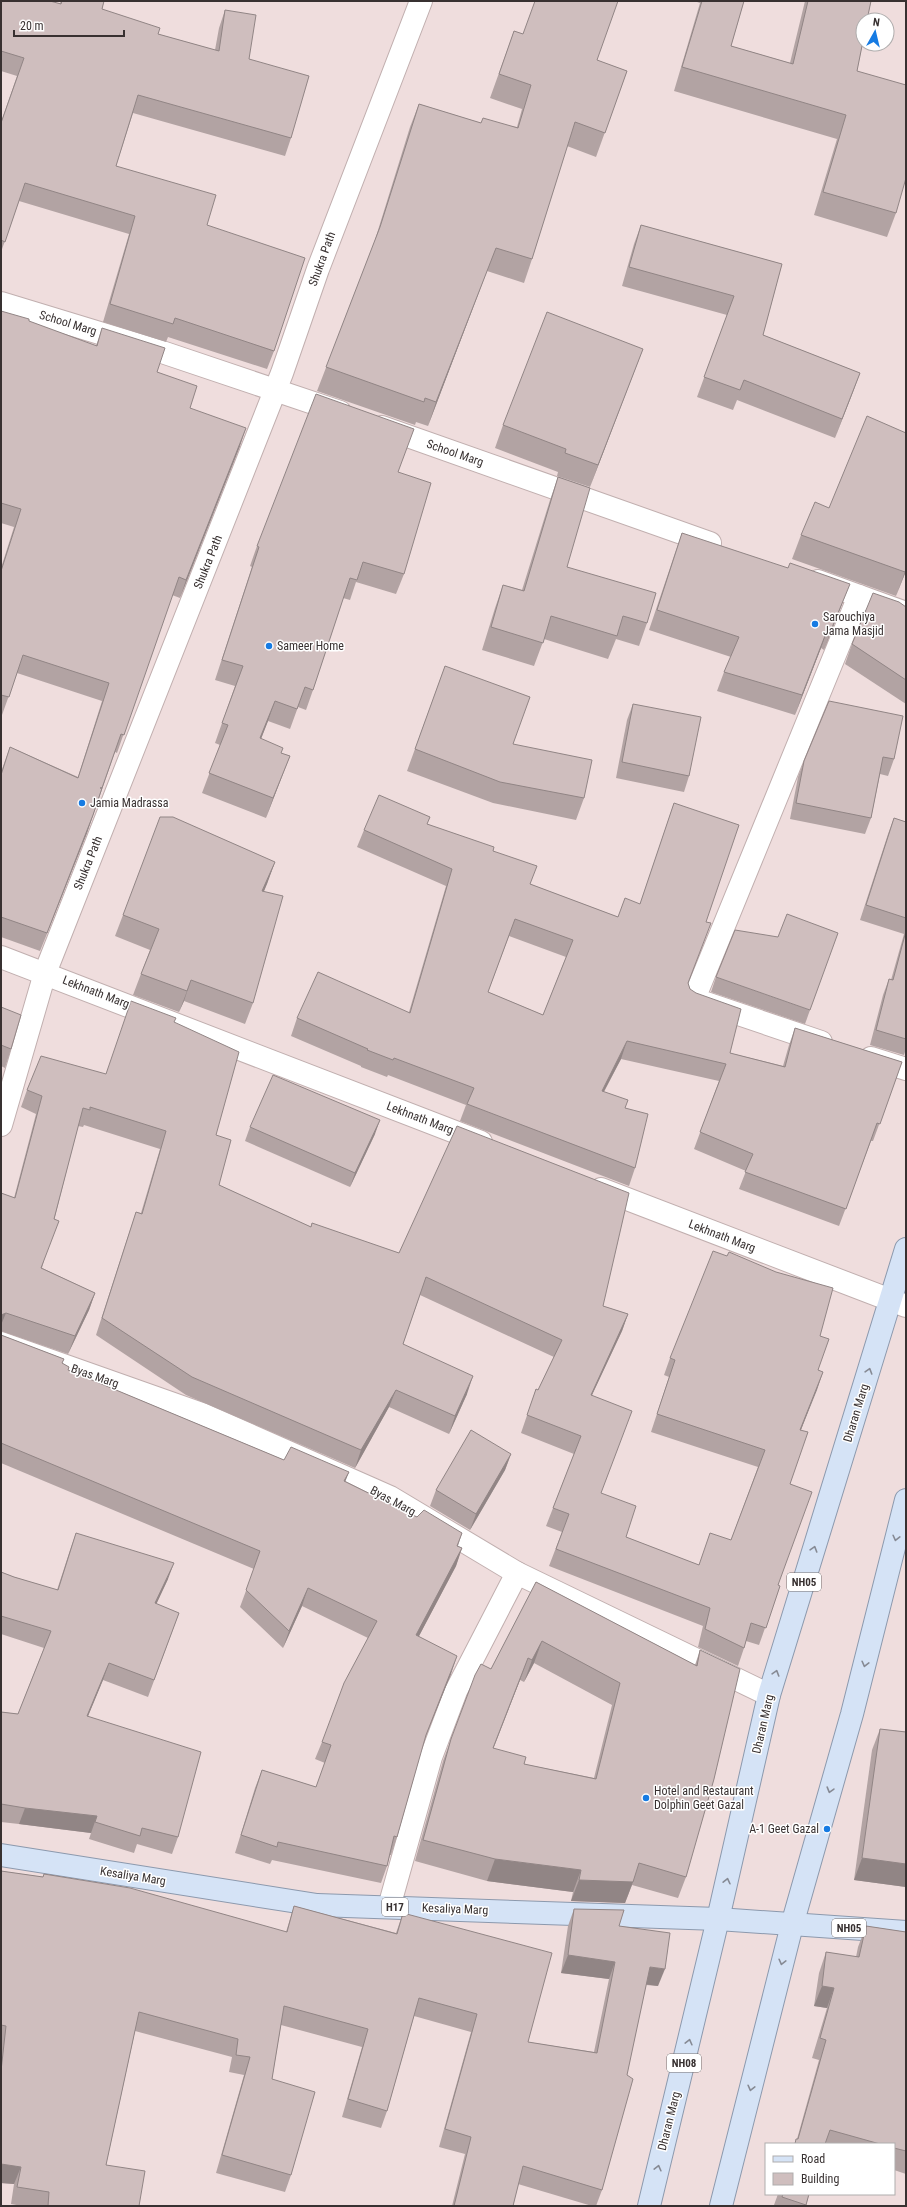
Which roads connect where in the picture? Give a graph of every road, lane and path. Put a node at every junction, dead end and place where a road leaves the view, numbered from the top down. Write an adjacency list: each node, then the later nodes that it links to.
1 (421, 1): 3 (street, Shukra Path)
2 (1, 302): 3 (street, School Marg)
3 (275, 389): 4 (street, School Marg); 9 (street, Shukra Path)
4 (732, 551)
5 (799, 574): 6 (street)
6 (859, 596): 7 (street); 10 (street)
7 (906, 613)
8 (1, 956): 9 (street, Lekhnath Marg)
9 (45, 973): 11 (street, Shukra Path); 12 (street, Lekhnath Marg)
10 (906, 1069)
11 (1, 1125)
12 (497, 1148)
13 (586, 1183): 15 (street, Lekhnath Marg)
14 (906, 1250): 15 (main road, Dharan Marg / NH05)
15 (898, 1303): 19 (main road, Dharan Marg / NH05, one-way to 15)
16 (1, 1343): 18 (street, Byas Marg)
17 (906, 1500): 23 (main road, one-way to 23)
18 (517, 1573): 19 (street, Byas Marg); 21 (street)
19 (769, 1695): 22 (main road, Dharan Marg / NH05, one-way to 19)
20 (1, 1855): 21 (main road, Kesaliya Marg / H17)
21 (389, 1907): 22 (main road, Kesaliya Marg / H17)
22 (718, 1919): 23 (main road, Kesaliya Marg / H17); 25 (main road, Dharan Marg / NH08, one-way to 22)
23 (792, 1925): 24 (main road, NH05); 26 (main road, one-way to 26)
24 (906, 1932)
25 (649, 2206)
26 (721, 2206)

